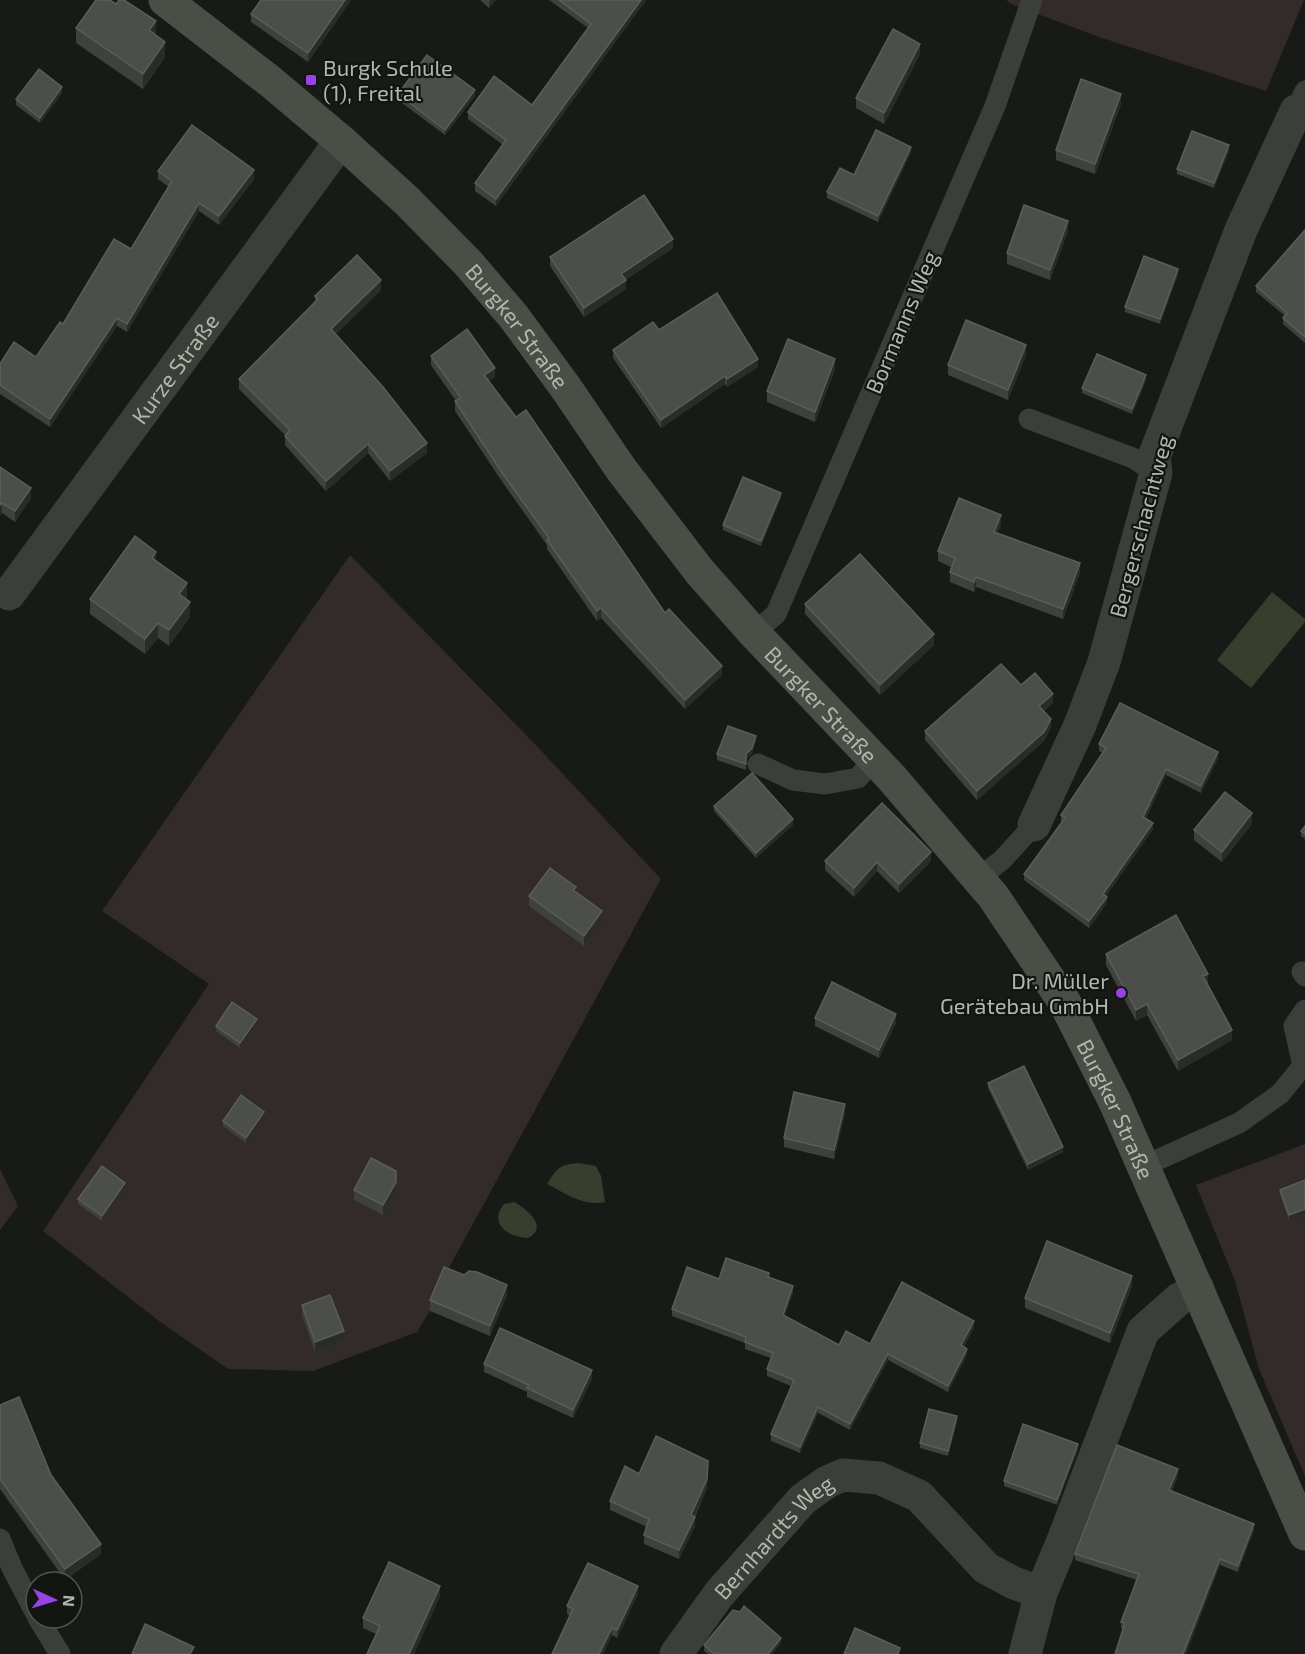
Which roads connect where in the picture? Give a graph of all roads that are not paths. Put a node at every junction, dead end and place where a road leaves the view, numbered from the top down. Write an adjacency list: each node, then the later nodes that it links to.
1 (165, 0): 4 (main road, Burgker Straße)
2 (1032, 0): 8 (lane, Bormanns Weg)
3 (1301, 101): 6 (street, Bergerschachtweg)
4 (341, 141): 7 (street, Kurze Straße); 8 (main road, Burgker Straße)
5 (1029, 419): 6 (lane)
6 (1156, 473): 11 (street, Bergerschachtweg)
7 (9, 594)
8 (753, 633): 9 (main road, Burgker Straße)
9 (874, 759): 10 (lane); 12 (main road, Burgker Straße)
10 (758, 764)
11 (1034, 825): 12 (lane, Bergerschachtweg)
12 (979, 878): 15 (main road, Burgker Straße)
13 (1305, 1010): 14 (lane)
14 (1304, 1067): 15 (lane)
15 (1144, 1166): 16 (main road, Burgker Straße)
16 (1198, 1289): 17 (main road, Burgker Straße); 20 (street)
17 (1305, 1533)
18 (0, 1539): 19 (lane)
19 (24, 1591)
20 (1041, 1593): 23 (street, Bernhardts Weg); 24 (street)
21 (45, 1630): 22 (lane)
22 (60, 1654)
23 (676, 1654)
24 (1025, 1654)

